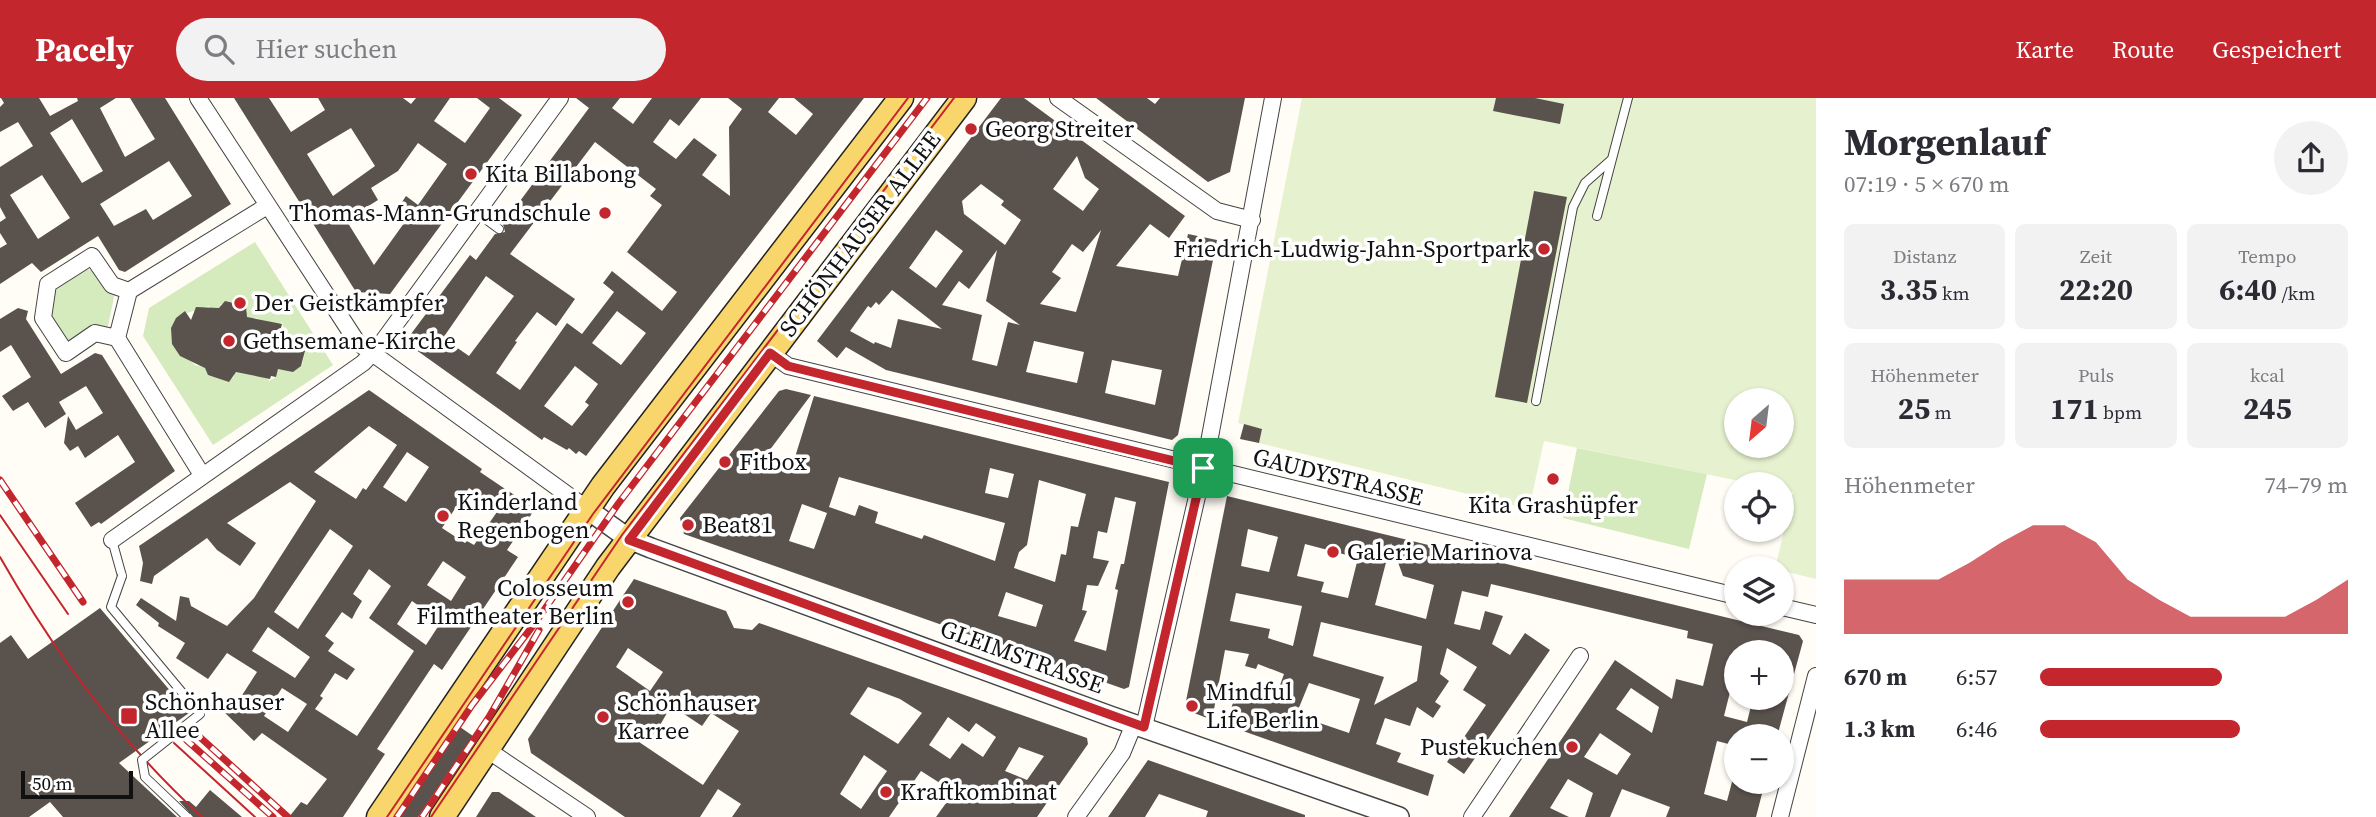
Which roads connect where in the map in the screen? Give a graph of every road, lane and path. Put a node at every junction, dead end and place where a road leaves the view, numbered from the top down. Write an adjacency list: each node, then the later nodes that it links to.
1 (198, 98): 9 (street)
2 (560, 98): 10 (street)
3 (901, 98): 21 (main road, SCHÖNHAUSER ALLEE)
4 (964, 98): 16 (main road, SCHÖNHAUSER ALLEE)
5 (1058, 98): 12 (street)
6 (1273, 98): 12 (street)
7 (1629, 98): 8 (lane)
8 (1611, 160): 11 (lane); 18 (lane)
9 (267, 206): 14 (street); 17 (street)
10 (475, 211): 13 (lane); 17 (street)
11 (1597, 216)
12 (1252, 220): 19 (street)
13 (499, 229)
14 (129, 290): 15 (street); 15 (street)
15 (117, 338): 20 (street)
16 (770, 353): 19 (street, GAUDYSTRASSE); 23 (main road, SCHÖNHAUSER ALLEE)
17 (372, 354): 20 (street); 21 (street)
18 (1536, 401)
19 (1203, 468): 24 (street, GAUDYSTRASSE); 29 (street)
20 (202, 475): 22 (street)
21 (587, 509): 23 (street, GLEIMSTRASSE); 32 (main road, SCHÖNHAUSER ALLEE)
22 (112, 540): 31 (lane, bridge)
23 (629, 540): 29 (street, GLEIMSTRASSE); 30 (main road, SCHÖNHAUSER ALLEE)
24 (1724, 593)
25 (1794, 610): 26 (street)
26 (1816, 615)
27 (1580, 656): 37 (street)
28 (1816, 676): 38 (street)
29 (1139, 726): 35 (street); 36 (street, GLEIMSTRASSE)
30 (486, 749): 33 (main road, SCHÖNHAUSER ALLEE); 34 (street)
31 (187, 817)
32 (379, 817)
33 (442, 817)
34 (586, 817)
35 (1076, 817)
36 (1399, 817)
37 (1472, 817)
38 (1780, 817)

